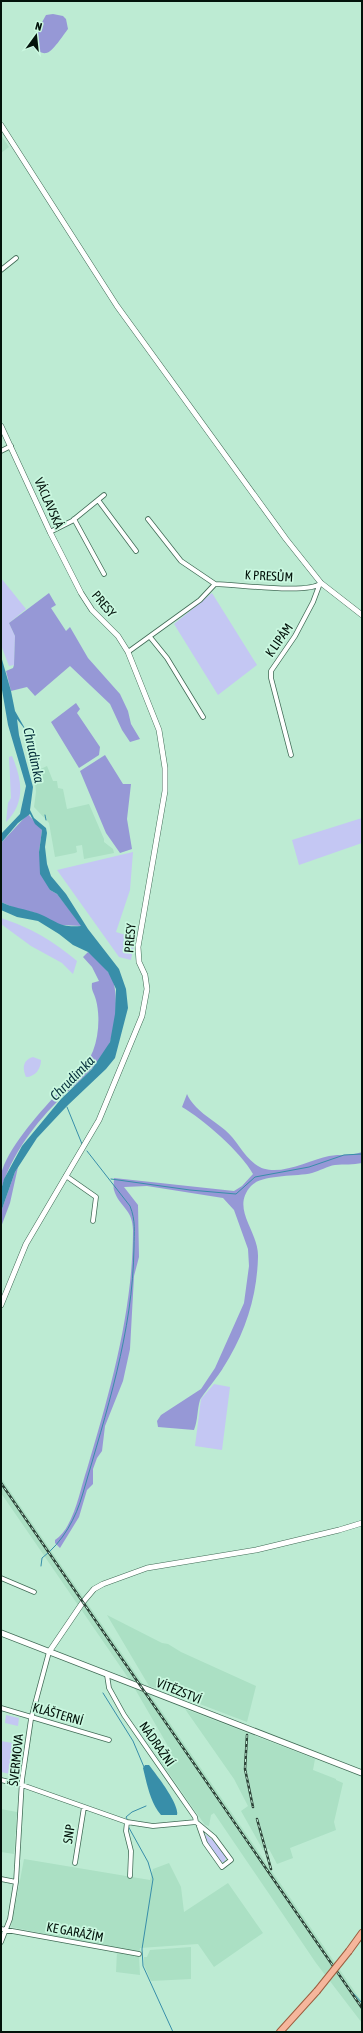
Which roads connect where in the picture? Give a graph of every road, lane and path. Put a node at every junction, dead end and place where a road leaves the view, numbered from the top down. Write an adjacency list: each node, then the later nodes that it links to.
1 (1, 126): 15 (street)
2 (16, 258): 3 (street)
3 (1, 270)
4 (1, 426): 5 (street, VÁCLAVSKÁ)
5 (11, 446): 6 (street); 11 (street, VÁCLAVSKÁ)
6 (1, 451)
7 (104, 495): 8 (street)
8 (98, 500): 9 (street); 12 (street)
9 (74, 519): 11 (street); 13 (street, VÁCLAVSKÁ)
10 (148, 519): 14 (street)
11 (50, 532): 16 (street, VÁCLAVSKÁ)
12 (136, 551)
13 (104, 574)
14 (215, 584): 15 (street, K PRESŮM); 18 (street)
15 (320, 584): 17 (street); 21 (street, K LIPÁM)
16 (78, 588): 19 (street, PRESY)
17 (362, 615)
18 (150, 637): 19 (street); 20 (street)
19 (128, 652): 22 (street, PRESY)
20 (203, 717)
21 (291, 755)
22 (66, 1176): 23 (street); 24 (street, PRESY)
23 (93, 1221)
24 (1, 1305)
25 (362, 1523): 29 (street)
26 (1, 1578): 27 (street)
27 (34, 1592)
28 (1, 1633): 29 (main road, VÍTĚZSTVÍ)
29 (49, 1652): 30 (main road, VÍTĚZSTVÍ); 32 (street, ŠVERMOVA)
30 (107, 1675): 34 (main road, VÍTĚZSTVÍ); 39 (street, NÁDRAŽNÍ)
31 (1, 1708): 32 (street, KLÁŠTERNÍ)
32 (31, 1717): 33 (street, KLÁŠTERNÍ); 36 (street, ŠVERMOVA)
33 (109, 1740)
34 (362, 1774)
35 (1, 1780): 36 (street)
36 (22, 1785): 37 (street); 43 (street, ŠVERMOVA)
37 (84, 1807): 38 (street); 40 (street, SNP)
38 (127, 1822): 39 (street); 41 (street)
39 (198, 1824): 39 (street, NÁDRAŽNÍ)
40 (75, 1863)
41 (130, 1876)
42 (1, 1879): 43 (street)
43 (16, 1882): 45 (street, ŠVERMOVA)
44 (1, 1929): 45 (street, KE GARÁŽÍM)
45 (7, 1929): 47 (street, ŠVERMOVA); 48 (street, KE GARÁŽÍM)
46 (362, 1932): 49 (main road, bridge)
47 (1, 1942)
48 (139, 1954)
49 (280, 2032)

